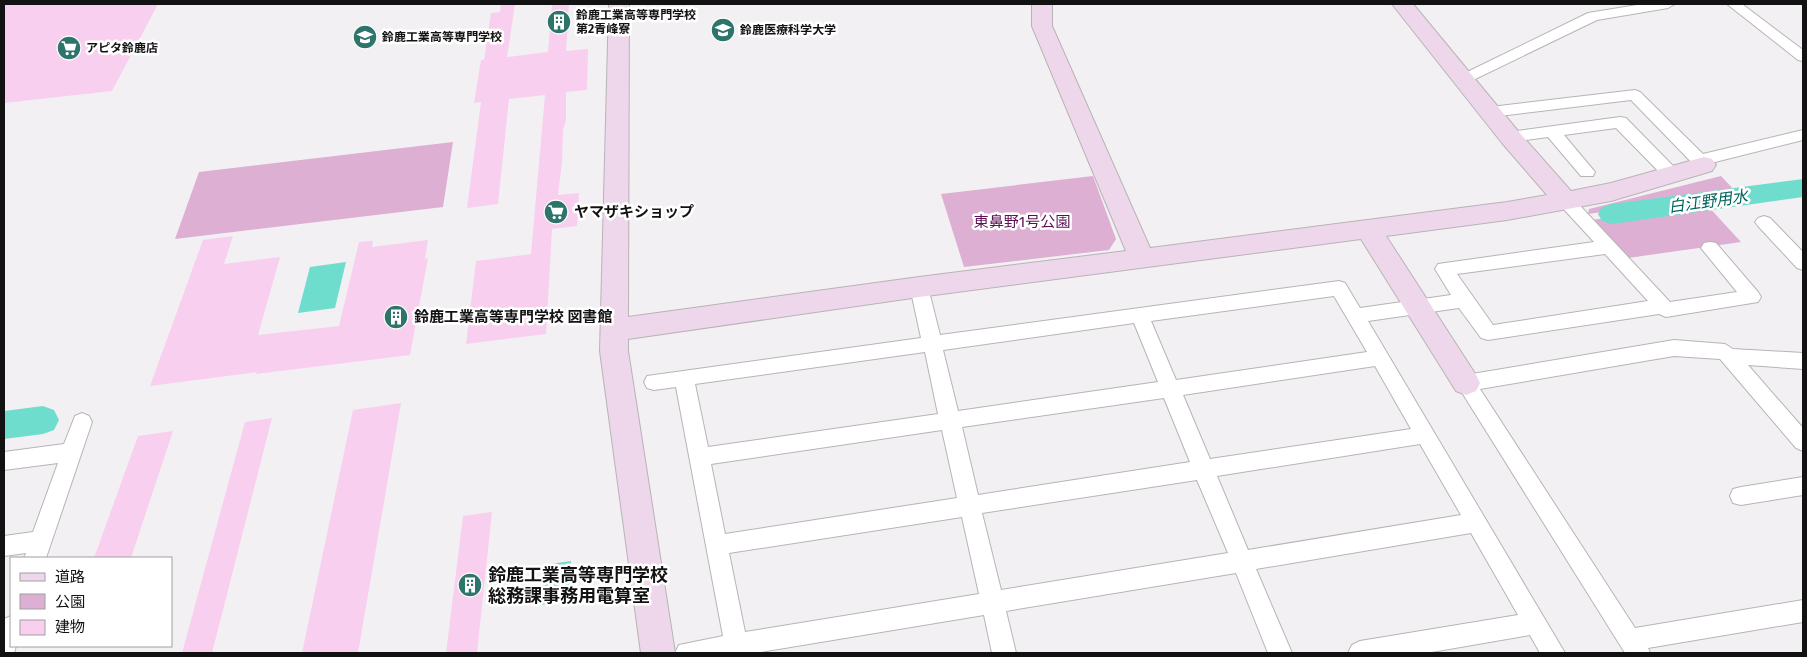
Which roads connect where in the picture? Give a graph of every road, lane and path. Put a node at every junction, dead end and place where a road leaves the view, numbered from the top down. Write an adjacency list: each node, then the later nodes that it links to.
1 (620, 4): 28 (street)
2 (1042, 4): 20 (street)
3 (1402, 4): 7 (street)
4 (1668, 4): 7 (street)
5 (1734, 4): 6 (street)
6 (1803, 57)
7 (1464, 79): 8 (street)
8 (1491, 112): 11 (street); 12 (street)
9 (1552, 132): 11 (street); 13 (street); 14 (street)
10 (1803, 135): 12 (street)
11 (1510, 137): 15 (street)
12 (1702, 163): 14 (street)
13 (1587, 172)
14 (1671, 174): 15 (street)
15 (1565, 200): 17 (street); 18 (street)
16 (1764, 222): 21 (street)
17 (1368, 229): 20 (street); 24 (street)
18 (1609, 247): 23 (street); 25 (street)
19 (1710, 248): 25 (street)
20 (1142, 259): 22 (street)
21 (1803, 263)
22 (918, 287): 28 (street); 29 (street)
23 (1464, 300): 24 (street); 25 (street)
24 (1418, 307): 27 (street); 35 (street)
25 (1668, 312)
26 (1140, 316): 27 (street); 29 (street); 36 (street)
27 (1356, 316): 31 (street)
28 (614, 330): 58 (street)
29 (932, 344): 33 (street); 37 (street)
30 (1730, 356): 32 (street); 35 (street); 40 (street)
31 (1380, 358): 36 (street); 39 (street)
32 (1803, 361)
33 (684, 378): 34 (street); 42 (street)
34 (654, 382)
35 (1466, 383): 56 (street)
36 (1170, 388): 37 (street); 44 (street)
37 (950, 420): 42 (street); 47 (street)
38 (82, 422): 41 (street)
39 (1425, 435): 44 (street); 48 (street)
40 (1803, 442)
41 (72, 452): 43 (street); 51 (street)
42 (701, 457): 49 (street)
43 (4, 462)
44 (1205, 470): 47 (street); 52 (street)
45 (1803, 486): 46 (street)
46 (1741, 496)
47 (969, 506): 49 (street); 53 (street)
48 (1475, 523): 52 (street); 55 (street)
49 (718, 545): 57 (street)
50 (4, 546): 51 (street)
51 (38, 549)
52 (1241, 562): 53 (street); 61 (street)
53 (992, 603): 57 (street); 60 (street)
54 (1803, 610): 56 (street)
55 (1535, 623): 62 (street); 63 (street)
56 (1634, 647)
57 (737, 649): 59 (street)
58 (658, 653)
59 (687, 653)
60 (1004, 653)
61 (1280, 653)
62 (1360, 653)
63 (1553, 653)

